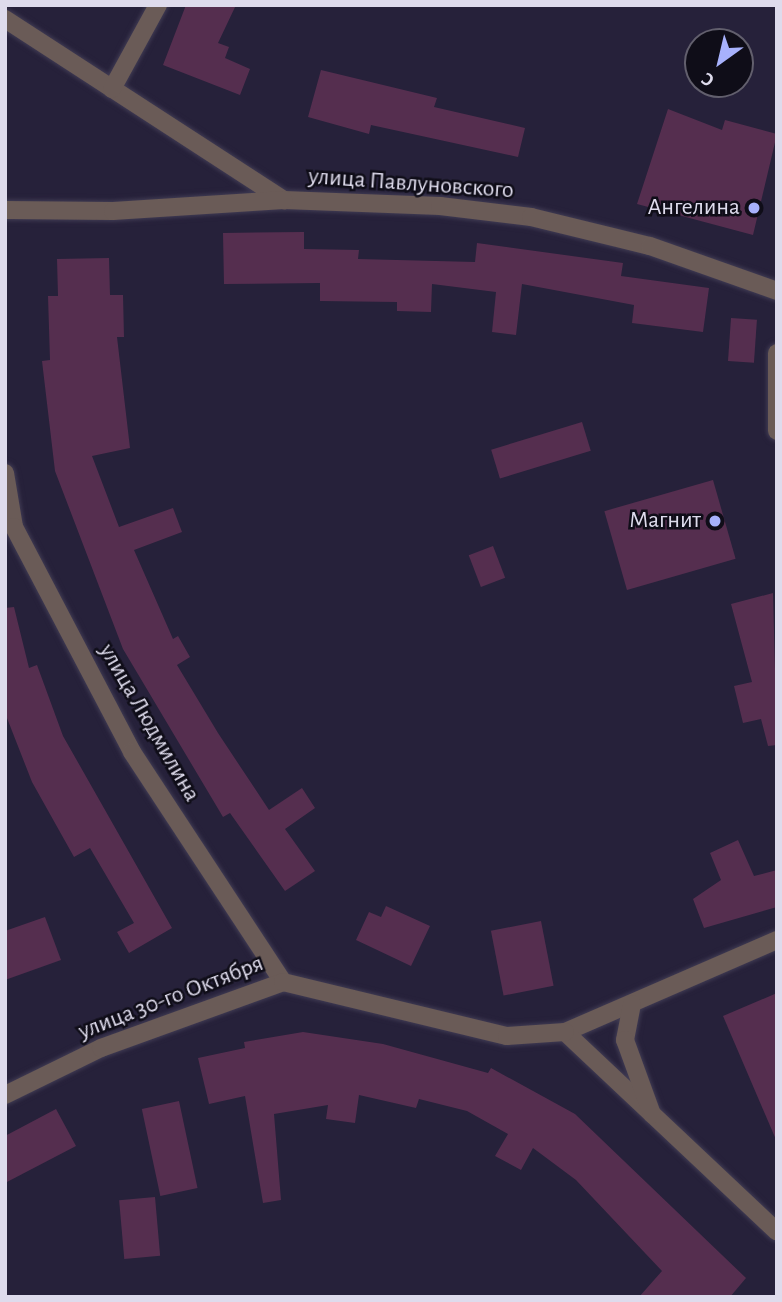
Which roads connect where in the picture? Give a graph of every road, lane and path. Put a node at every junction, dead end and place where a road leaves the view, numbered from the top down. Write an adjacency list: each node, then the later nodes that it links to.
1 (158, 5): 3 (street)
2 (5, 19): 3 (street, улица Павлуновского)
3 (112, 89): 4 (street, улица Павлуновского)
4 (284, 200): 5 (street, улица Павлуновского); 6 (street, улица Павлуновского)
5 (5, 210)
6 (777, 291)
7 (777, 353): 8 (street)
8 (777, 430)
9 (5, 473): 11 (street, улица Людмилина)
10 (777, 940): 12 (street, улица 30-го Октября)
11 (283, 982): 13 (street, улица 30-го Октября); 14 (street, улица 30-го Октября)
12 (632, 1004): 13 (street, улица 30-го Октября); 15 (street)
13 (565, 1032): 15 (street)
14 (5, 1095)
15 (657, 1124): 16 (street)
16 (777, 1232)

